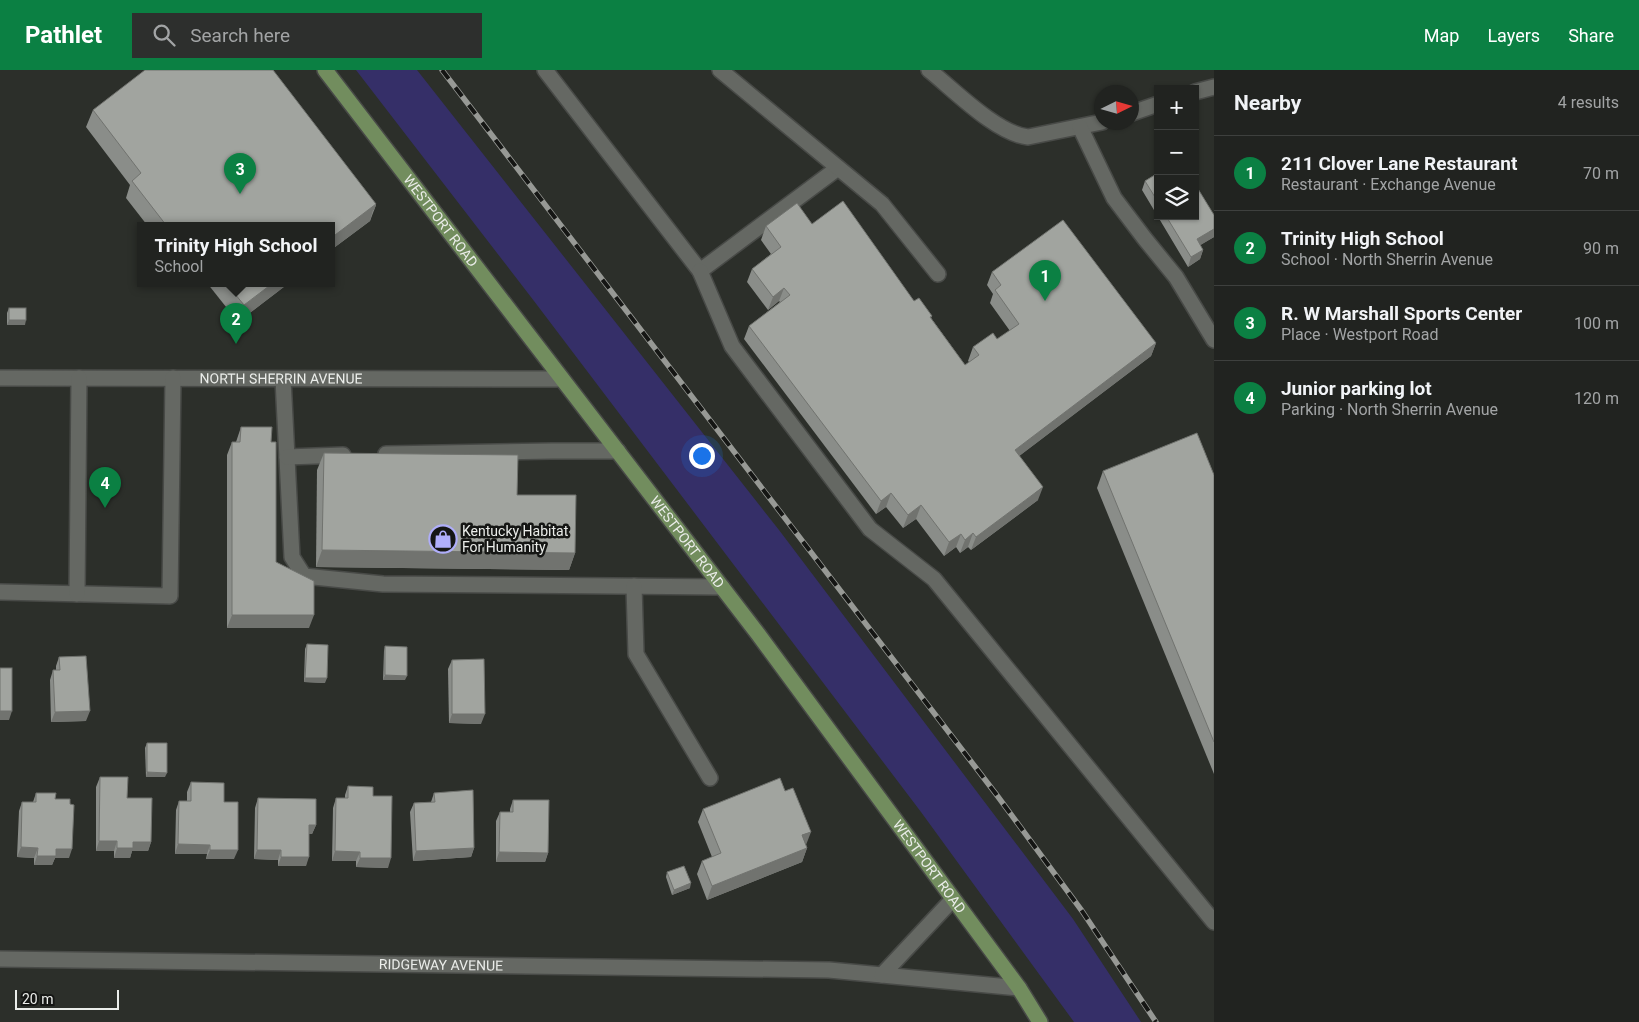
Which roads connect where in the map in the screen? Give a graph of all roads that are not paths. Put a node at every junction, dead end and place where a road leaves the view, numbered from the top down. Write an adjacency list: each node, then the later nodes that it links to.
1 (325, 70): 19 (main road, WESTPORT ROAD)
2 (545, 70): 12 (street)
3 (720, 70): 11 (street)
4 (930, 70): 10 (street)
5 (1214, 86): 6 (street)
6 (1199, 91)
7 (1154, 105): 8 (street)
8 (1139, 111)
9 (1094, 124): 10 (street)
10 (1080, 128): 14 (street)
11 (838, 168): 12 (street); 13 (street)
12 (700, 270): 30 (street)
13 (938, 274)
14 (1214, 340)
15 (0, 378): 16 (street, NORTH SHERRIN AVENUE)
16 (79, 378): 17 (street, NORTH SHERRIN AVENUE); 27 (street)
17 (173, 378): 18 (street, NORTH SHERRIN AVENUE); 27 (street)
18 (283, 378): 19 (street, NORTH SHERRIN AVENUE); 23 (street)
19 (562, 379): 20 (main road, WESTPORT ROAD)
20 (618, 451): 22 (street); 25 (main road, WESTPORT ROAD)
21 (356, 455): 23 (street)
22 (375, 455)
23 (287, 457): 24 (street)
24 (634, 586): 25 (street); 28 (street)
25 (722, 587): 29 (main road, WESTPORT ROAD)
26 (0, 592): 27 (street)
27 (77, 594)
28 (710, 778)
29 (953, 899): 32 (street); 33 (main road, WESTPORT ROAD)
30 (1214, 922)
31 (0, 959): 32 (street, RIDGEWAY AVENUE)
32 (882, 975): 33 (street, RIDGEWAY AVENUE)
33 (1018, 988): 34 (main road, WESTPORT ROAD)
34 (1040, 1022)

